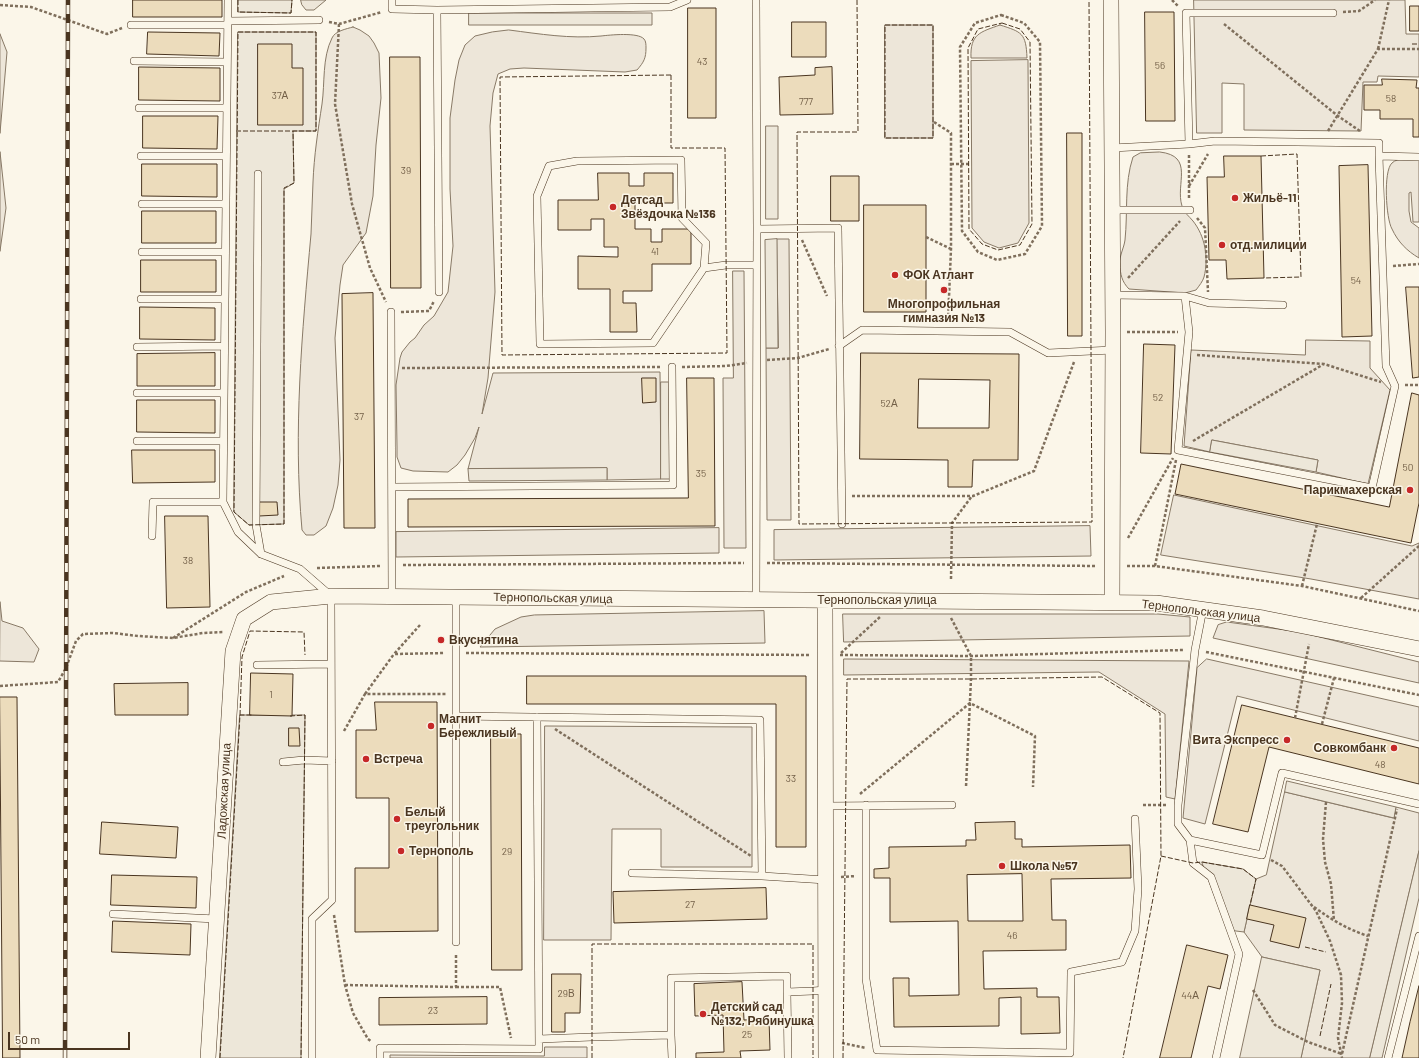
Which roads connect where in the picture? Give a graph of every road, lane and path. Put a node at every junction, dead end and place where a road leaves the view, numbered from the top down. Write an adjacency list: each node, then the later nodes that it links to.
1 (228, 0): 14 (lane)
2 (392, 0): 9 (lane)
3 (687, 0): 10 (lane)
4 (756, 0): 45 (lane)
5 (1111, 0): 30 (street)
6 (1375, 0): 11 (path)
7 (1389, 0): 18 (path)
8 (0, 6): 17 (path)
9 (392, 9): 10 (lane); 16 (path)
10 (437, 10): 54 (lane)
11 (1333, 13): 12 (lane)
12 (1211, 14): 24 (path); 29 (lane)
13 (319, 20): 14 (lane); 16 (path)
14 (228, 23): 15 (lane); 21 (lane)
15 (131, 24)
16 (339, 24): 61 (path)
17 (108, 34)
18 (1378, 49): 19 (path); 24 (path)
19 (1419, 49)
20 (134, 61): 21 (lane)
21 (227, 62): 23 (lane)
22 (139, 108): 23 (lane)
23 (226, 108): 32 (lane)
24 (1338, 116): 27 (path); 28 (path)
25 (934, 122): 35 (path)
26 (1215, 141): 27 (lane); 29 (lane); 39 (path)
27 (1320, 142): 28 (lane)
28 (1379, 143): 33 (lane)
29 (1189, 144): 30 (lane); 39 (path)
30 (1112, 148): 42 (street)
31 (141, 156): 32 (lane)
32 (226, 156): 41 (lane)
33 (1380, 156): 34 (lane); 52 (lane)
34 (1419, 157)
35 (951, 164): 36 (path); 47 (path)
36 (961, 164): 36 (path); 37 (path)
37 (969, 164)
38 (258, 174): 90 (lane)
39 (1189, 186): 43 (path)
40 (142, 204): 41 (lane)
41 (226, 204): 49 (lane)
42 (1112, 210): 43 (lane); 55 (street)
43 (1190, 210): 55 (path); 59 (path)
44 (798, 228): 45 (lane); 62 (path); 62 (lane)
45 (757, 229): 51 (lane)
46 (926, 237): 47 (path)
47 (951, 249): 63 (path)
48 (142, 252): 49 (lane)
49 (225, 252): 58 (lane)
50 (1419, 264): 52 (path)
51 (757, 265): 53 (lane); 72 (lane)
52 (1382, 266): 76 (lane)
53 (704, 268): 53 (lane)
54 (439, 292): 61 (path)
55 (1113, 295): 56 (lane); 64 (street)
56 (1186, 296): 59 (lane); 65 (lane)
57 (141, 299): 58 (lane)
58 (224, 299): 66 (lane)
59 (1209, 303): 60 (lane)
60 (1283, 305)
61 (391, 312): 74 (lane)
62 (839, 324): 67 (lane)
63 (948, 331): 67 (lane); 70 (lane)
64 (1113, 332): 65 (path); 69 (street)
65 (1189, 332): 71 (lane)
66 (224, 346): 68 (lane); 78 (lane)
67 (839, 346): 72 (path); 83 (lane)
68 (137, 347)
69 (1113, 350): 70 (lane); 94 (street)
70 (1078, 352): 84 (path)
71 (1186, 354): 76 (path); 81 (lane)
72 (757, 361): 73 (path); 91 (lane)
73 (672, 367): 74 (path); 82 (lane)
74 (391, 368): 82 (lane)
75 (1419, 385): 76 (path)
76 (1395, 386): 81 (lane)
77 (137, 393): 78 (lane)
78 (223, 393): 80 (lane)
79 (137, 441): 80 (lane)
80 (223, 441): 85 (lane)
81 (1178, 450): 95 (path)
82 (392, 487): 93 (lane)
83 (841, 496): 84 (path); 86 (lane)
84 (973, 496): 92 (path)
85 (222, 502): 88 (lane); 90 (lane)
86 (842, 524)
87 (1317, 524): 97 (path)
88 (152, 536)
89 (1419, 546): 101 (path)
90 (261, 554): 98 (lane)
91 (756, 563): 92 (path); 93 (path); 102 (lane)
92 (951, 565): 94 (path); 96 (path)
93 (392, 566): 99 (lane)
94 (1112, 566): 95 (path); 105 (street)
95 (1155, 566): 97 (path)
96 (951, 579)
97 (1302, 586): 101 (path)
98 (332, 596): 99 (street, Тернопольская улица); 110 (street, Ладожская улица); 118 (lane)
99 (392, 596): 100 (street, Тернопольская улица)
100 (456, 597): 102 (street, Тернопольская улица); 114 (lane)
101 (1361, 598): 107 (path)
102 (756, 600): 103 (street, Тернопольская улица)
103 (825, 600): 104 (street, Тернопольская улица); 116 (street)
104 (899, 600): 105 (street, Тернопольская улица); 117 (path)
105 (1112, 602): 106 (street, Тернопольская улица)
106 (1203, 609): 112 (street, Тернопольская улица); 113 (lane)
107 (1419, 611)
108 (951, 618): 117 (path)
109 (420, 625): 115 (path)
110 (240, 632): 122 (path); 156 (street, Ладожская улица)
111 (1309, 644): 120 (path)
112 (1419, 649)
113 (1195, 650): 117 (path); 120 (path); 142 (lane)
114 (456, 653): 115 (path); 116 (path); 124 (lane)
115 (394, 654): 123 (path)
116 (826, 655): 143 (street)
117 (971, 656): 126 (path)
118 (332, 664): 119 (lane); 132 (lane)
119 (257, 665)
120 (1304, 672): 121 (path); 129 (path)
121 (1334, 678): 125 (path); 130 (path)
122 (0, 686)
123 (365, 694): 124 (path); 131 (path)
124 (456, 694): 127 (lane)
125 (1419, 695)
126 (970, 703): 134 (path); 135 (path); 144 (path)
127 (456, 716): 128 (lane); 160 (lane)
128 (537, 717): 148 (path); 148 (lane); 168 (lane)
129 (1295, 718)
130 (1322, 724)
131 (343, 733)
132 (332, 761): 133 (lane); 153 (lane)
133 (283, 762)
134 (966, 787)
135 (1033, 787)
136 (1399, 800): 138 (lane); 147 (lane); 158 (path)
137 (1326, 802): 157 (path)
138 (1419, 804)
139 (866, 805): 140 (lane); 144 (lane); 151 (lane)
140 (952, 805)
141 (1143, 805): 142 (path)
142 (1178, 805): 146 (lane)
143 (826, 806): 144 (lane); 152 (street)
144 (846, 806)
145 (1135, 819): 172 (lane)
146 (1190, 840): 147 (lane); 180 (lane)
147 (1262, 855): 154 (path)
148 (762, 863): 150 (lane)
149 (632, 872): 150 (lane)
150 (762, 876): 152 (lane)
151 (866, 876): 152 (path); 171 (lane)
152 (826, 878): 163 (street)
153 (332, 900): 161 (path); 175 (lane)
154 (1311, 904): 157 (path); 173 (path)
155 (113, 914): 156 (lane)
156 (216, 919): 174 (street, Ладожская улица)
157 (1334, 921): 158 (path)
158 (1368, 936): 173 (path)
159 (1419, 936): 181 (lane)
160 (456, 942): 162 (path)
161 (344, 985): 162 (path); 169 (path)
162 (456, 987): 170 (path)
163 (826, 990): 165 (lane); 166 (street)
164 (1253, 990): 173 (path)
165 (787, 992): 167 (lane); 178 (lane)
166 (826, 1033): 171 (path); 179 (street)
167 (671, 1036): 168 (lane); 177 (lane)
168 (539, 1039): 170 (lane)
169 (380, 1048): 170 (lane); 176 (lane)
170 (513, 1048)
171 (877, 1050): 172 (lane)
172 (1028, 1055)
173 (1342, 1056)
174 (208, 1058)
175 (312, 1058)
176 (380, 1058)
177 (672, 1058)
178 (788, 1058)
179 (826, 1058)
180 (1216, 1058)
181 (1388, 1058)

